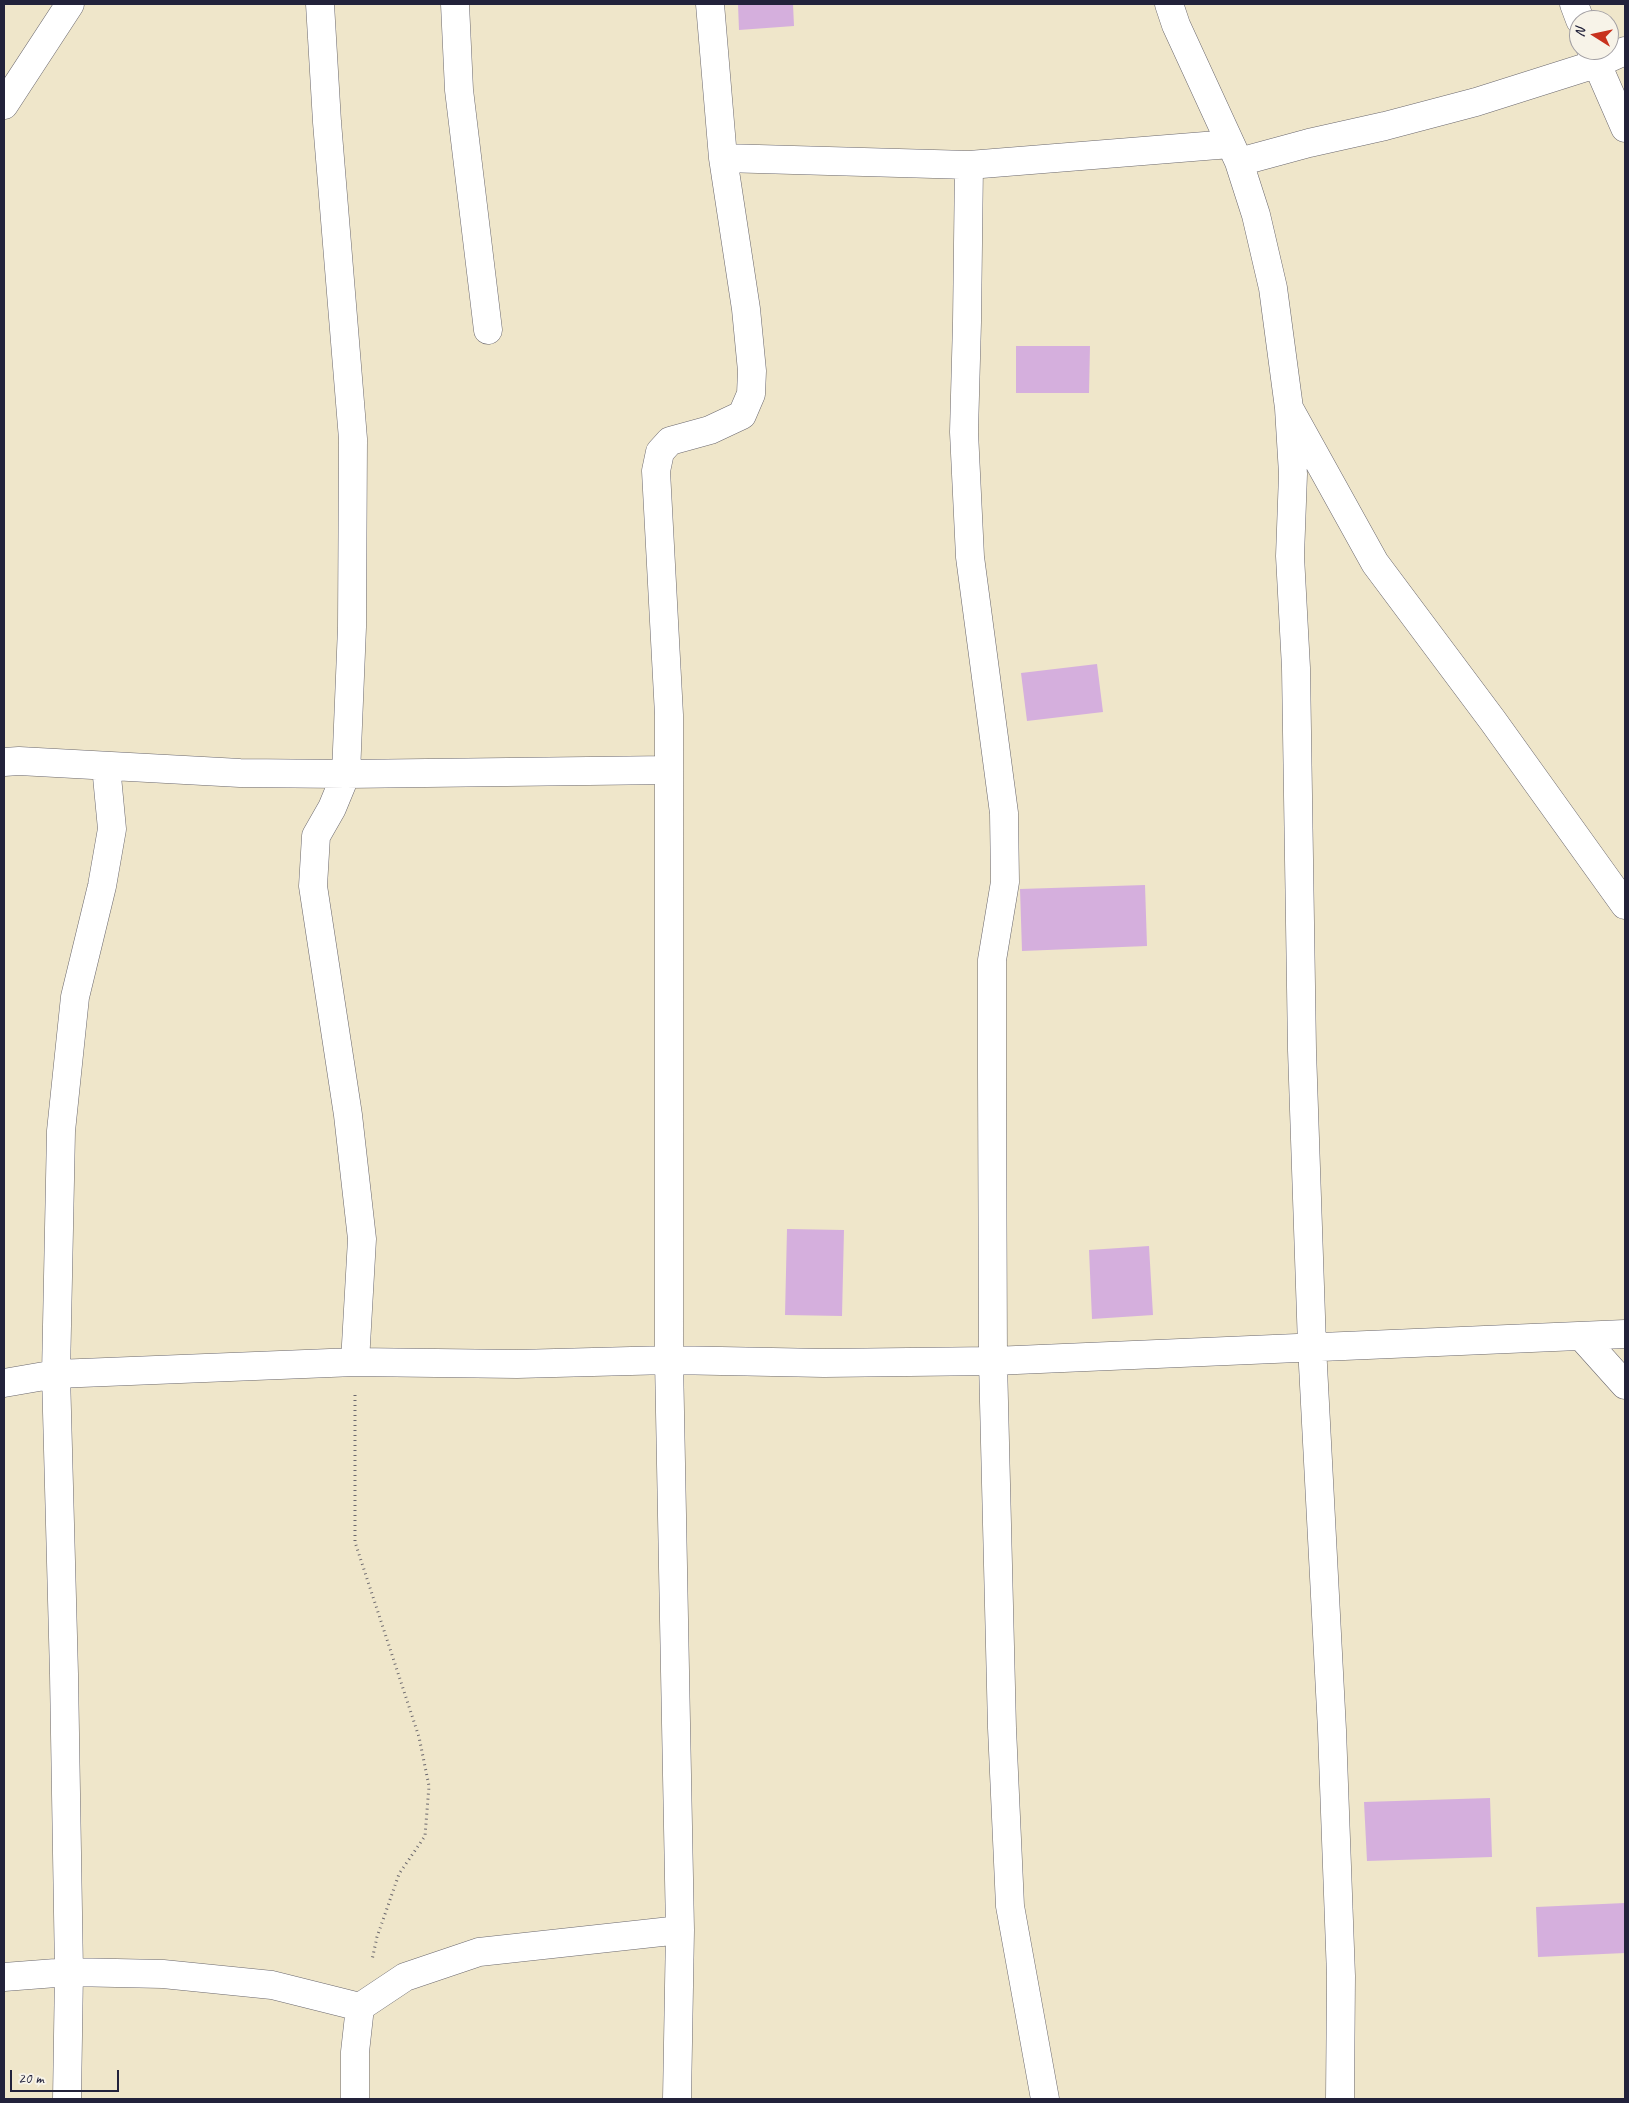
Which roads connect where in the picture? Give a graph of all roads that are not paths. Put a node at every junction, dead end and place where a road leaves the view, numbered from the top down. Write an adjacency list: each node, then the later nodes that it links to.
1 (70, 4): 8 (street)
2 (320, 4): 18 (street)
3 (455, 4): 13 (street)
4 (710, 4): 11 (street)
5 (1170, 4): 10 (street)
6 (1586, 60): 10 (street)
7 (1595, 60): 9 (street)
8 (4, 106)
9 (1625, 128)
10 (1234, 153): 12 (street); 14 (street)
11 (723, 158): 12 (street); 17 (street)
12 (969, 165): 24 (street)
13 (488, 330)
14 (1289, 408): 19 (street); 22 (street)
15 (4, 762): 16 (street)
16 (106, 766): 18 (street); 26 (street)
17 (669, 770): 18 (street); 23 (street)
18 (346, 774): 25 (street)
19 (1625, 904)
20 (1625, 1334): 21 (street)
21 (1581, 1336): 22 (street); 28 (street)
22 (1312, 1346): 24 (street); 37 (street)
23 (670, 1360): 24 (street); 25 (street); 29 (street)
24 (993, 1361): 36 (street)
25 (355, 1362): 26 (street)
26 (56, 1374): 27 (street); 30 (street)
27 (4, 1383)
28 (1625, 1385)
29 (680, 1930): 32 (street); 35 (street)
30 (69, 1972): 31 (street); 32 (street); 33 (street)
31 (4, 1977)
32 (360, 2007): 34 (street)
33 (67, 2099)
34 (355, 2099)
35 (677, 2099)
36 (1045, 2099)
37 (1340, 2099)

